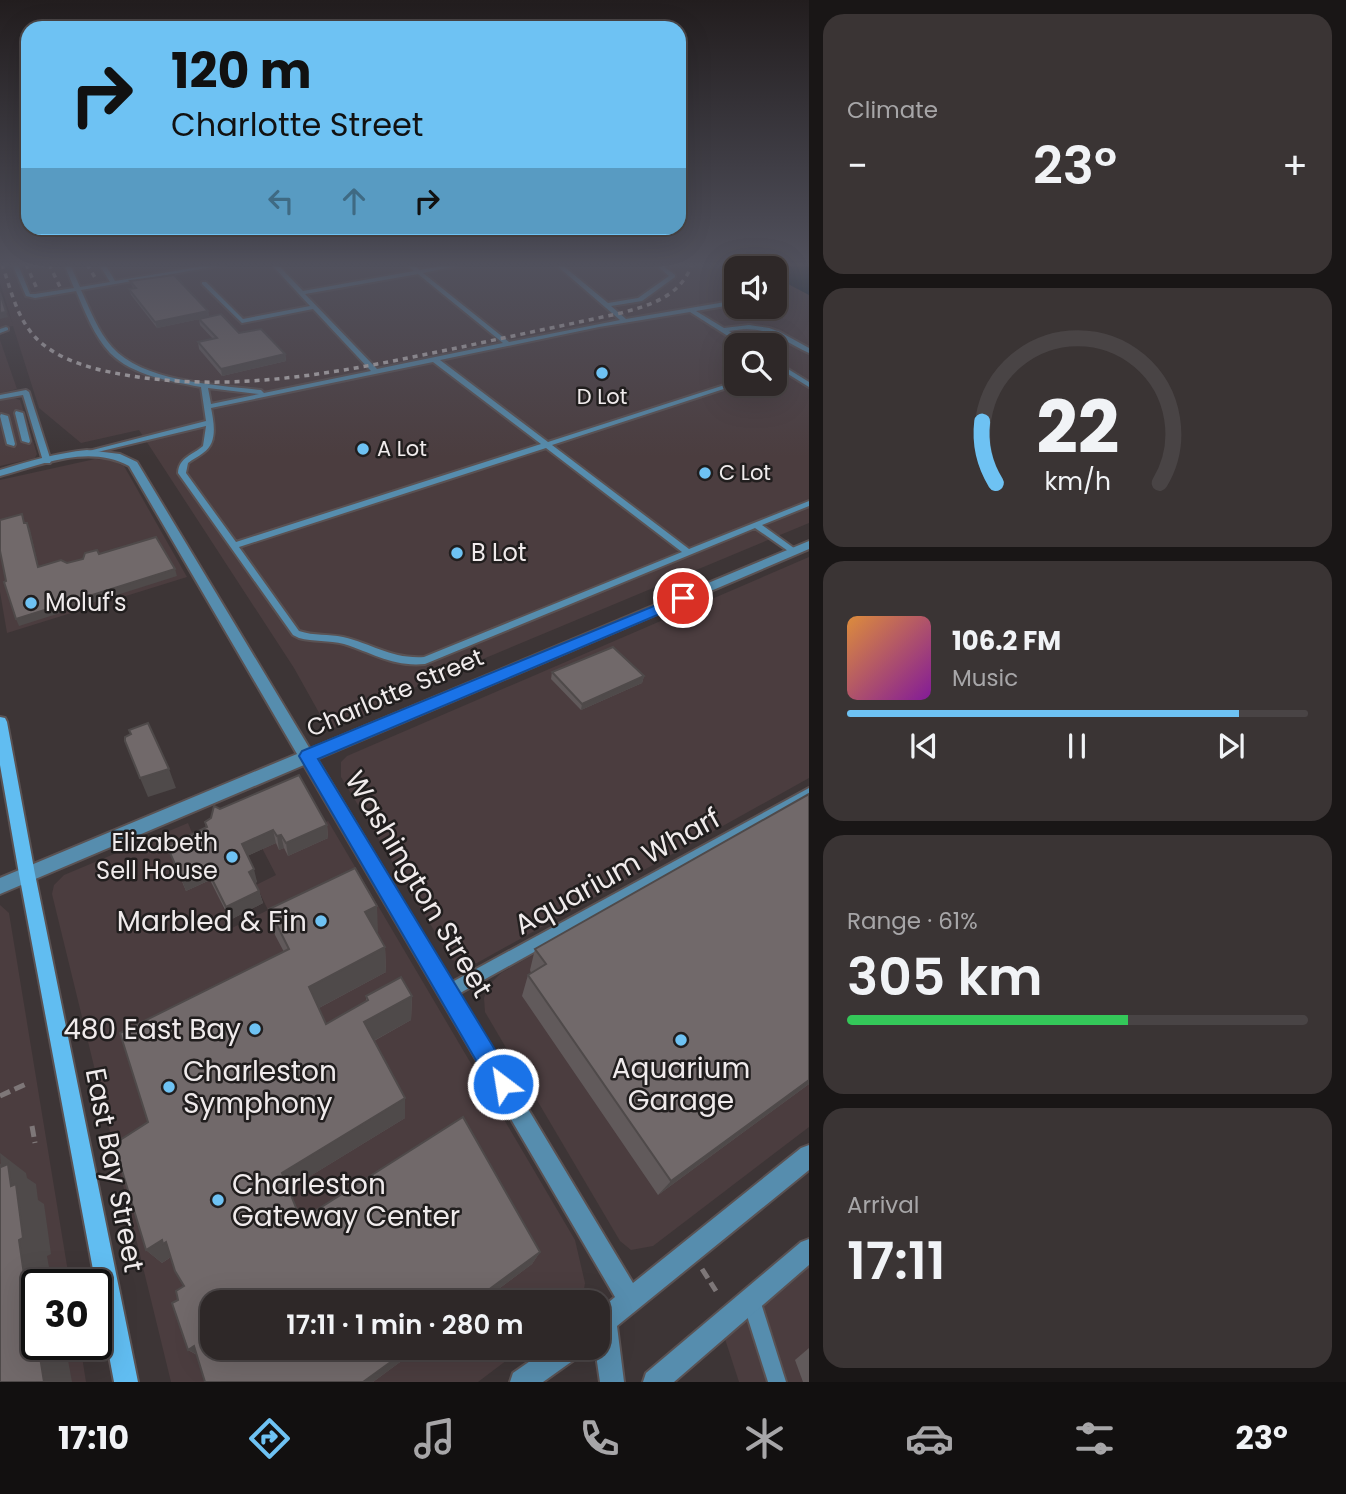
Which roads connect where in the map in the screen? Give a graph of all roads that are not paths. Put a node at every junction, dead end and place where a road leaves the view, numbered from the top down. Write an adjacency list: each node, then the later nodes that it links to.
1 (101, 328): 14 (lane)
2 (335, 328): 12 (lane)
3 (489, 328): 9 (lane)
4 (583, 328): 9 (lane)
5 (732, 328): 7 (lane)
6 (770, 328): 10 (lane)
7 (724, 330): 8 (lane)
8 (729, 333)
9 (508, 344): 11 (lane)
10 (809, 351)
11 (434, 359): 12 (lane); 23 (lane)
12 (375, 371): 17 (lane)
13 (787, 372): 15 (lane)
14 (204, 384): 17 (lane); 19 (lane)
15 (809, 385)
16 (724, 387): 23 (lane)
17 (285, 390): 19 (lane)
18 (0, 397): 25 (lane)
19 (206, 407): 20 (lane)
20 (208, 423): 24 (lane); 30 (lane)
21 (0, 426): 22 (lane)
22 (15, 444): 22 (lane)
23 (547, 444): 30 (lane); 32 (lane)
24 (78, 455): 25 (street); 34 (street, Washington Street)
25 (47, 461): 26 (street)
26 (0, 473)
27 (809, 503): 28 (lane)
28 (756, 525): 31 (lane); 32 (lane)
29 (809, 545): 31 (street, Charlotte Street)
30 (234, 546): 32 (lane)
31 (794, 551): 34 (street, Charlotte Street)
32 (688, 552)
33 (0, 722): 36 (main road, East Bay Street)
34 (308, 756): 36 (street, Charlotte Street); 38 (street, Washington Street)
35 (809, 793): 38 (lane, Aquarium Wharf)
36 (27, 874): 37 (street, Charlotte Street); 46 (main road, East Bay Street)
37 (0, 886)
38 (448, 992): 41 (street, Washington Street)
39 (809, 1156): 41 (street)
40 (809, 1250): 42 (street)
41 (630, 1300): 43 (street)
42 (751, 1300): 49 (street); 50 (lane)
43 (610, 1317)
44 (552, 1360): 47 (street)
45 (608, 1360): 48 (street)
46 (126, 1382)
47 (522, 1382)
48 (612, 1382)
49 (655, 1382)
50 (777, 1382)

